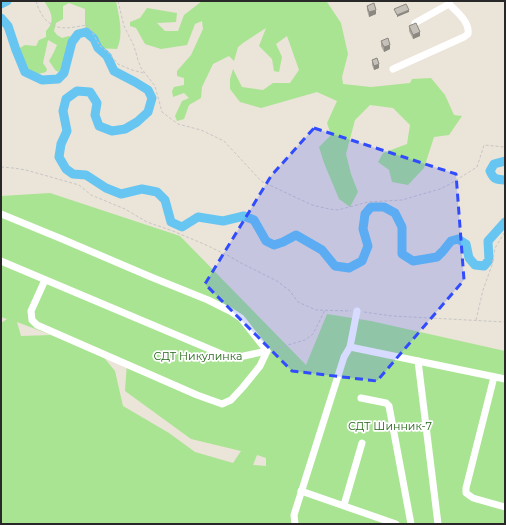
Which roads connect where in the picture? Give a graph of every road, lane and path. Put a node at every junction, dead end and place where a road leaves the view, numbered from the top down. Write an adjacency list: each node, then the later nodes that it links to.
1 (36, 1): 6 (path)
2 (118, 1): 6 (path)
3 (450, 3): 4 (street); 5 (street)
4 (415, 23)
5 (393, 69)
6 (145, 74): 7 (path)
7 (505, 147)
8 (1, 167): 13 (path)
9 (1, 214): 18 (street)
10 (505, 232): 15 (path)
11 (1, 261): 12 (street)
12 (45, 280): 18 (street); 18 (street)
13 (325, 310): 14 (path); 18 (path)
14 (357, 311): 15 (path); 17 (street)
15 (476, 320): 16 (path)
16 (505, 322)
17 (350, 347): 19 (street); 24 (street)
18 (267, 351)
19 (418, 361): 20 (street); 30 (street)
20 (494, 377): 21 (street); 26 (street)
21 (505, 379)
22 (361, 398): 29 (street)
23 (362, 443): 25 (street)
24 (301, 491): 25 (street); 27 (street)
25 (344, 506): 28 (street)
26 (505, 508)
27 (295, 524)
28 (396, 524)
29 (411, 524)
30 (438, 524)

